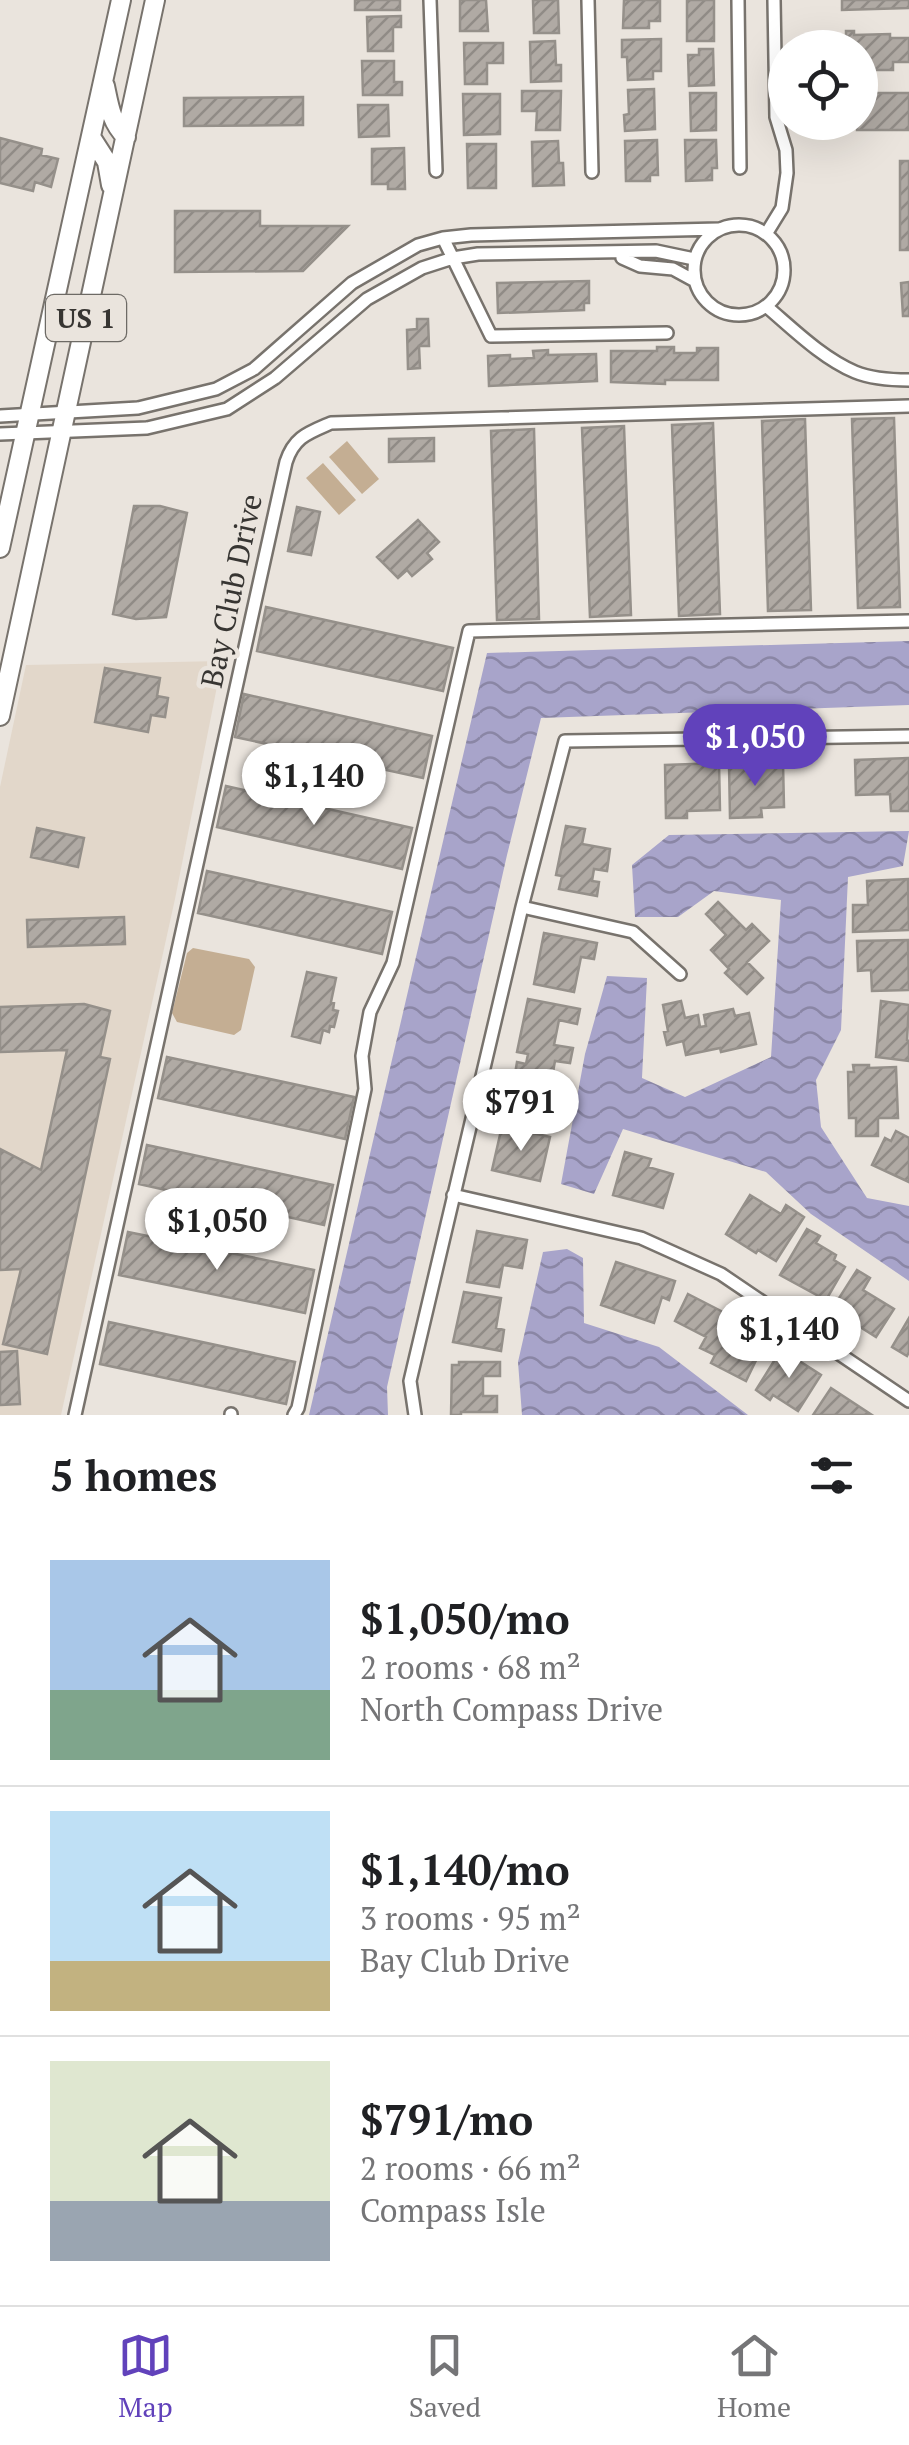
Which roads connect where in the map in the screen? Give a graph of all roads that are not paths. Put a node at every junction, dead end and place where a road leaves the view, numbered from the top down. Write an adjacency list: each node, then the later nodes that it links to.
1 (121, 0): 7 (main road, US 1)
2 (155, 0): 8 (main road, US 1)
3 (430, 0): 11 (street)
4 (588, 0): 12 (street)
5 (738, 0): 10 (street)
6 (774, 0): 16 (street)
7 (104, 80): 8 (main road); 9 (main road, US 1)
8 (126, 136): 13 (main road, US 1)
9 (91, 137): 13 (main road); 27 (main road, US 1)
10 (740, 168)
11 (436, 171)
12 (592, 172)
13 (113, 196): 26 (main road, US 1)
14 (719, 230): 15 (street); 16 (street); 21 (street)
15 (646, 231): 17 (street); 18 (street)
16 (766, 234): 22 (street)
17 (444, 238): 20 (street); 26 (street)
18 (647, 252): 19 (street); 21 (street)
19 (600, 253): 20 (street); 21 (street)
20 (453, 258): 23 (street); 29 (street)
21 (694, 270): 22 (street)
22 (766, 306): 24 (street)
23 (667, 333)
24 (909, 380)
25 (909, 406): 40 (street, Bay Club Drive)
26 (66, 412): 27 (street); 29 (main road, US 1)
27 (30, 413): 28 (street); 30 (main road, US 1)
28 (0, 416)
29 (60, 432): 30 (street); 34 (main road, US 1)
30 (24, 433): 31 (street); 32 (main road, US 1)
31 (0, 434)
32 (0, 548)
33 (909, 621): 41 (street)
34 (0, 716)
35 (909, 736): 36 (street)
36 (522, 907): 37 (street); 38 (street)
37 (680, 974)
38 (454, 1195): 39 (street); 42 (street)
39 (909, 1401)
40 (74, 1415)
41 (294, 1415)
42 (416, 1415)

